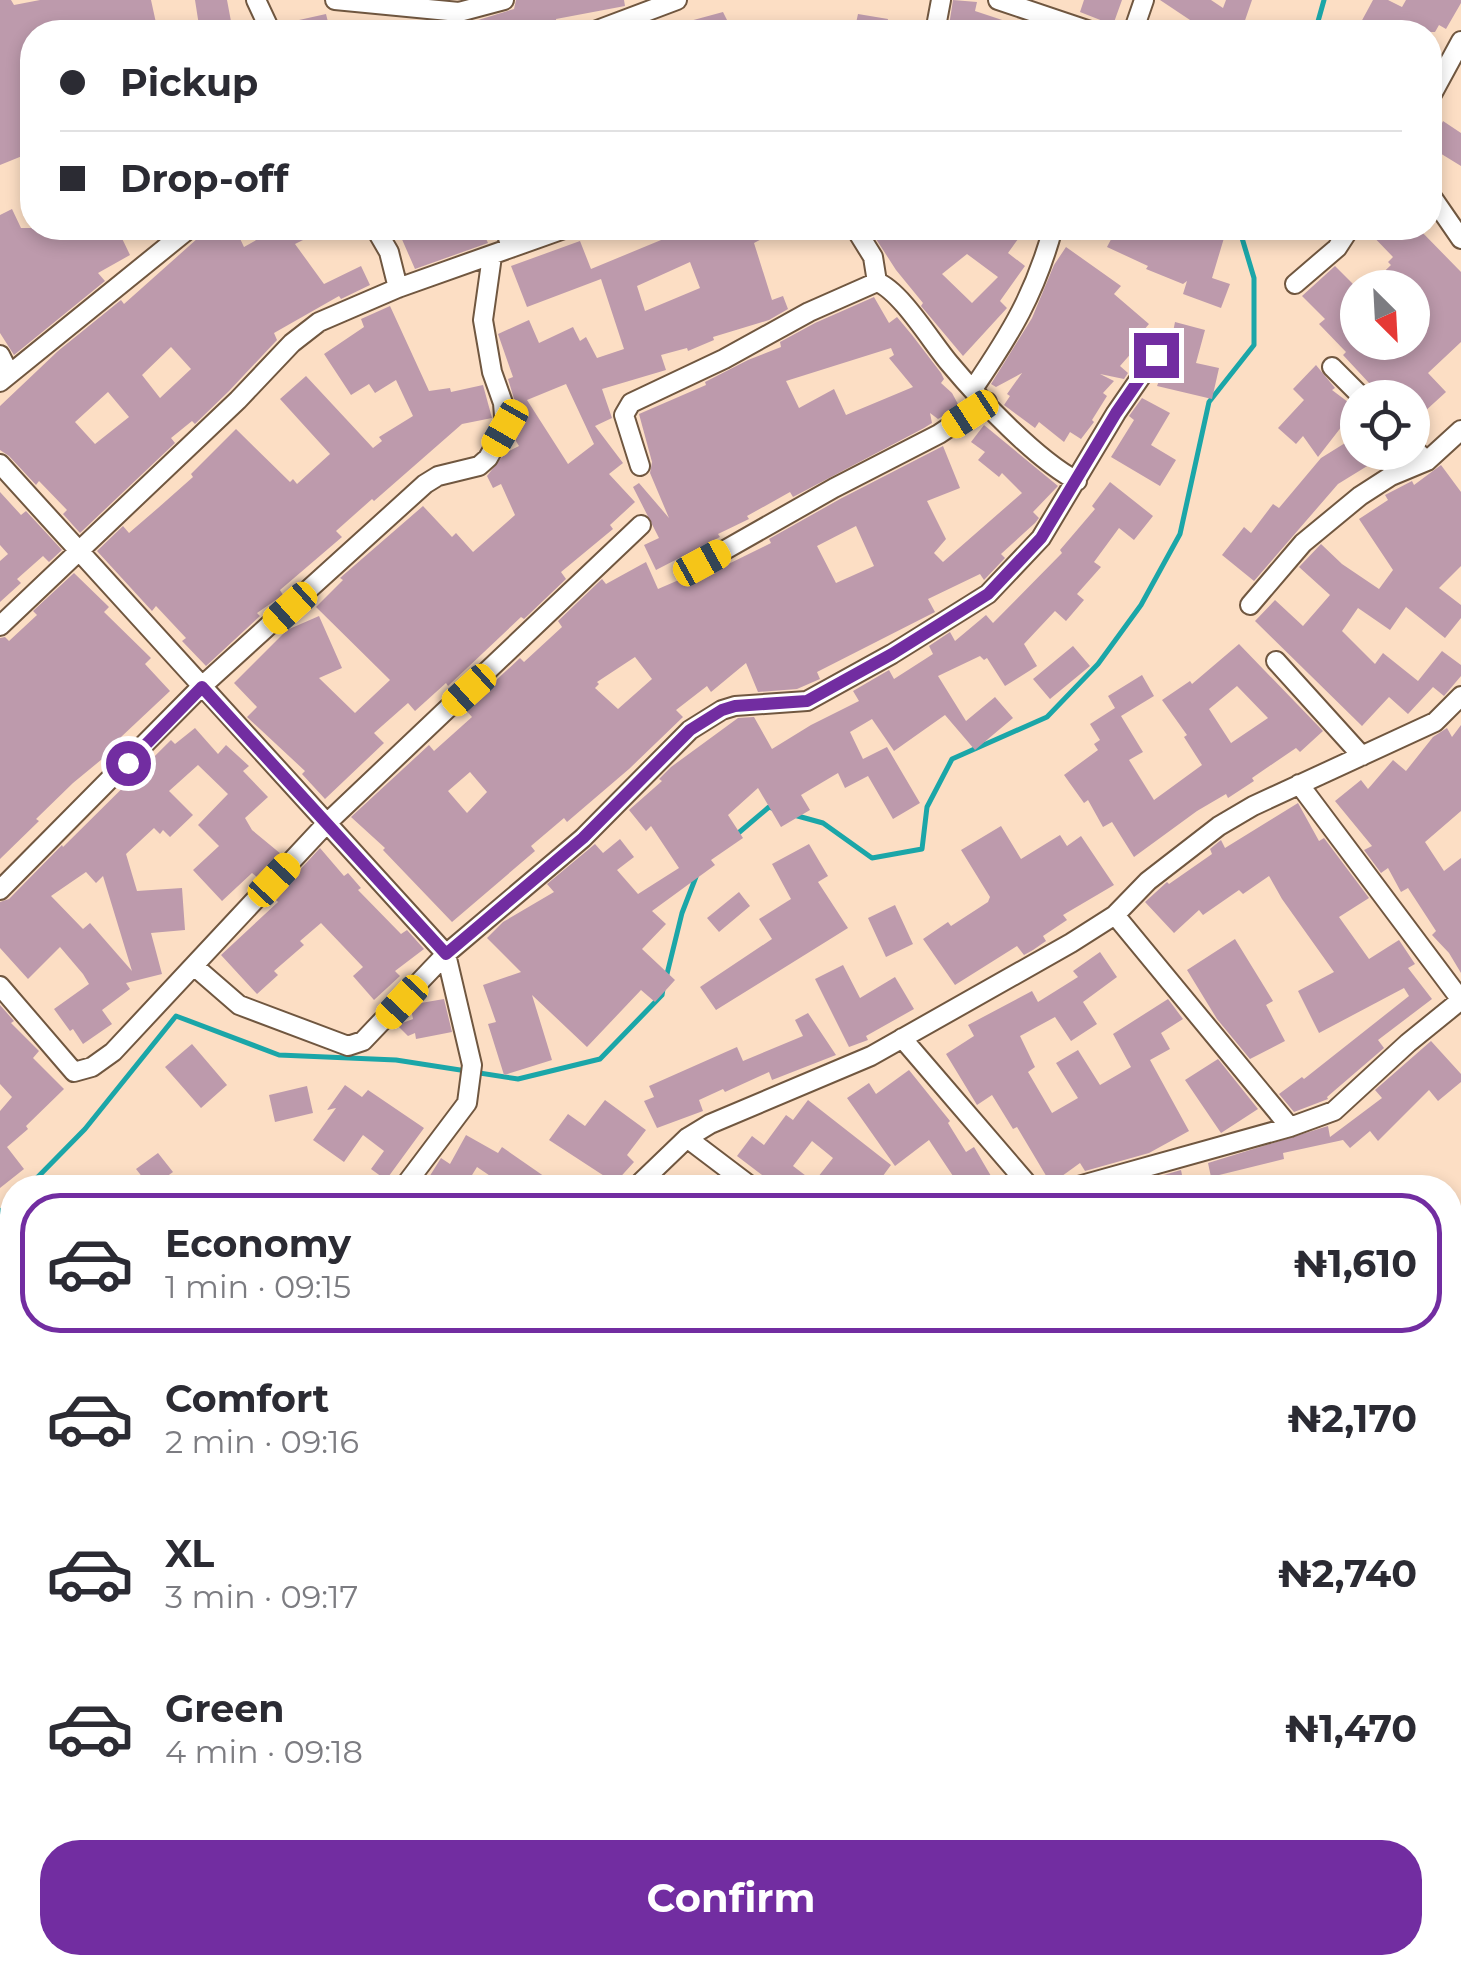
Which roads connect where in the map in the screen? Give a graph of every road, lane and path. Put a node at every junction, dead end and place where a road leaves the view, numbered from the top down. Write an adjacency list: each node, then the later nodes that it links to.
1 (335, 0): 5 (street)
2 (504, 0): 6 (street)
3 (678, 0): 8 (street)
4 (998, 0): 9 (street)
5 (382, 1): 6 (street)
6 (459, 12): 7 (street)
7 (459, 20)
8 (624, 20)
9 (1057, 20)
10 (1461, 41): 11 (street)
11 (1442, 76)
12 (1442, 211): 13 (street)
13 (1461, 238)
14 (175, 240): 29 (street)
15 (382, 240): 25 (street)
16 (508, 240): 21 (street)
17 (533, 240): 21 (street)
18 (862, 240): 23 (street)
19 (1050, 240): 31 (street)
20 (1342, 240): 24 (street)
21 (510, 248): 22 (street)
22 (492, 256): 25 (street); 44 (street)
23 (878, 282): 31 (street); 35 (street)
24 (1294, 284)
25 (398, 288): 39 (street)
26 (0, 355): 29 (street)
27 (1156, 355): 37 (street)
28 (1332, 367): 30 (street)
29 (5, 377)
30 (1345, 380)
31 (980, 395): 37 (street); 40 (street)
32 (1461, 430): 33 (street)
33 (1430, 458)
34 (0, 464): 39 (street)
35 (640, 466)
36 (1405, 470): 41 (street)
37 (1078, 482): 51 (street)
38 (642, 525): 48 (street)
39 (76, 552): 42 (street); 44 (street)
40 (702, 563)
41 (1250, 605)
42 (0, 626)
43 (1276, 661): 46 (street)
44 (202, 687): 48 (street); 49 (street)
45 (1459, 704): 46 (street)
46 (1362, 756): 47 (street)
47 (1299, 784): 50 (street); 55 (street)
48 (327, 823): 51 (street); 52 (street)
49 (0, 890)
50 (1115, 915): 54 (street); 55 (street)
51 (446, 954): 52 (street); 57 (street)
52 (194, 966): 53 (street)
53 (0, 986)
54 (902, 1038): 56 (street); 60 (street)
55 (1290, 1126): 61 (street)
56 (687, 1138): 58 (street); 59 (street)
57 (413, 1175)
58 (649, 1175)
59 (735, 1175)
60 (1020, 1175)
61 (1117, 1175)

